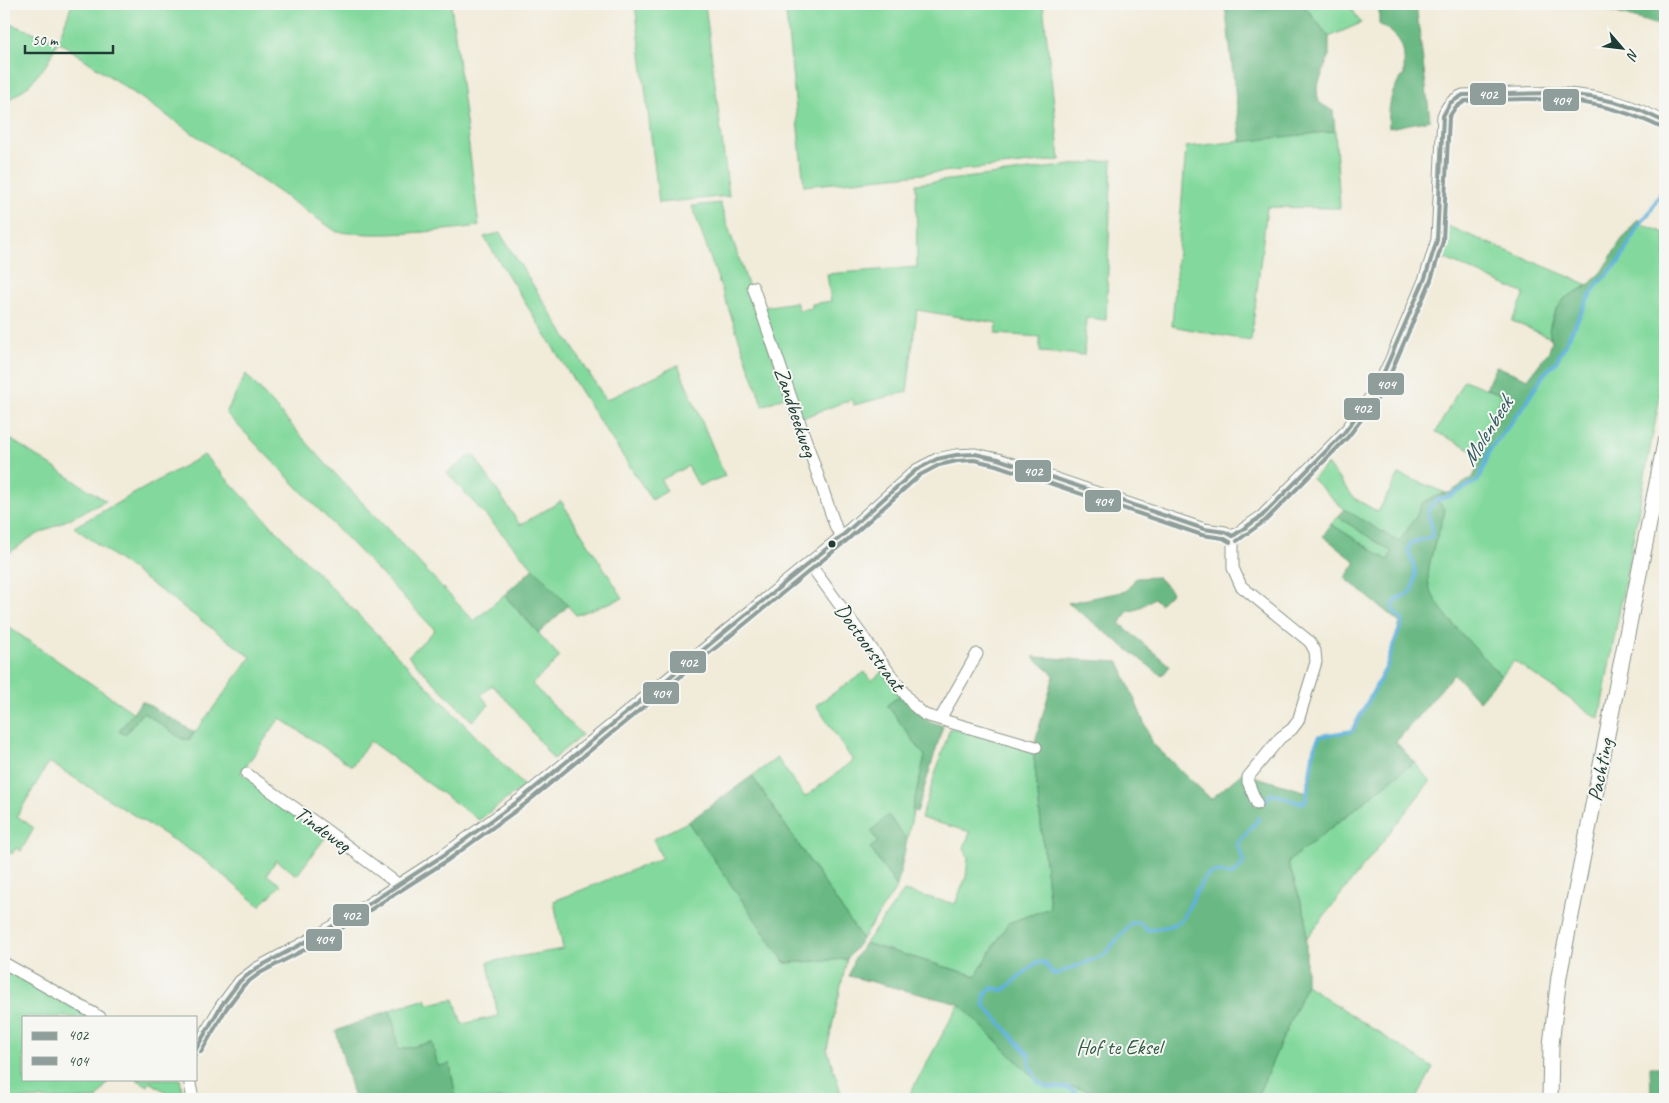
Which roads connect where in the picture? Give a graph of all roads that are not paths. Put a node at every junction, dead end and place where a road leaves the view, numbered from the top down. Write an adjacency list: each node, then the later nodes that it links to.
1 (1665, 122): 5 (street)
2 (753, 287): 4 (street, Zandbeekweg)
3 (1665, 443): 18 (main road, Pachting)
4 (842, 536): 5 (street); 6 (street)
5 (1234, 536): 11 (street)
6 (809, 563): 8 (street, Doctoorstraat); 12 (street)
7 (978, 654): 8 (street)
8 (940, 719): 9 (street, Doctoorstraat)
9 (1036, 747)
10 (247, 774): 12 (street, Tindeweg)
11 (1257, 804)
12 (399, 885): 15 (street)
13 (4, 963): 14 (street)
14 (98, 1016)
15 (198, 1046)
16 (189, 1080): 17 (street)
17 (192, 1099)
18 (1550, 1099)

